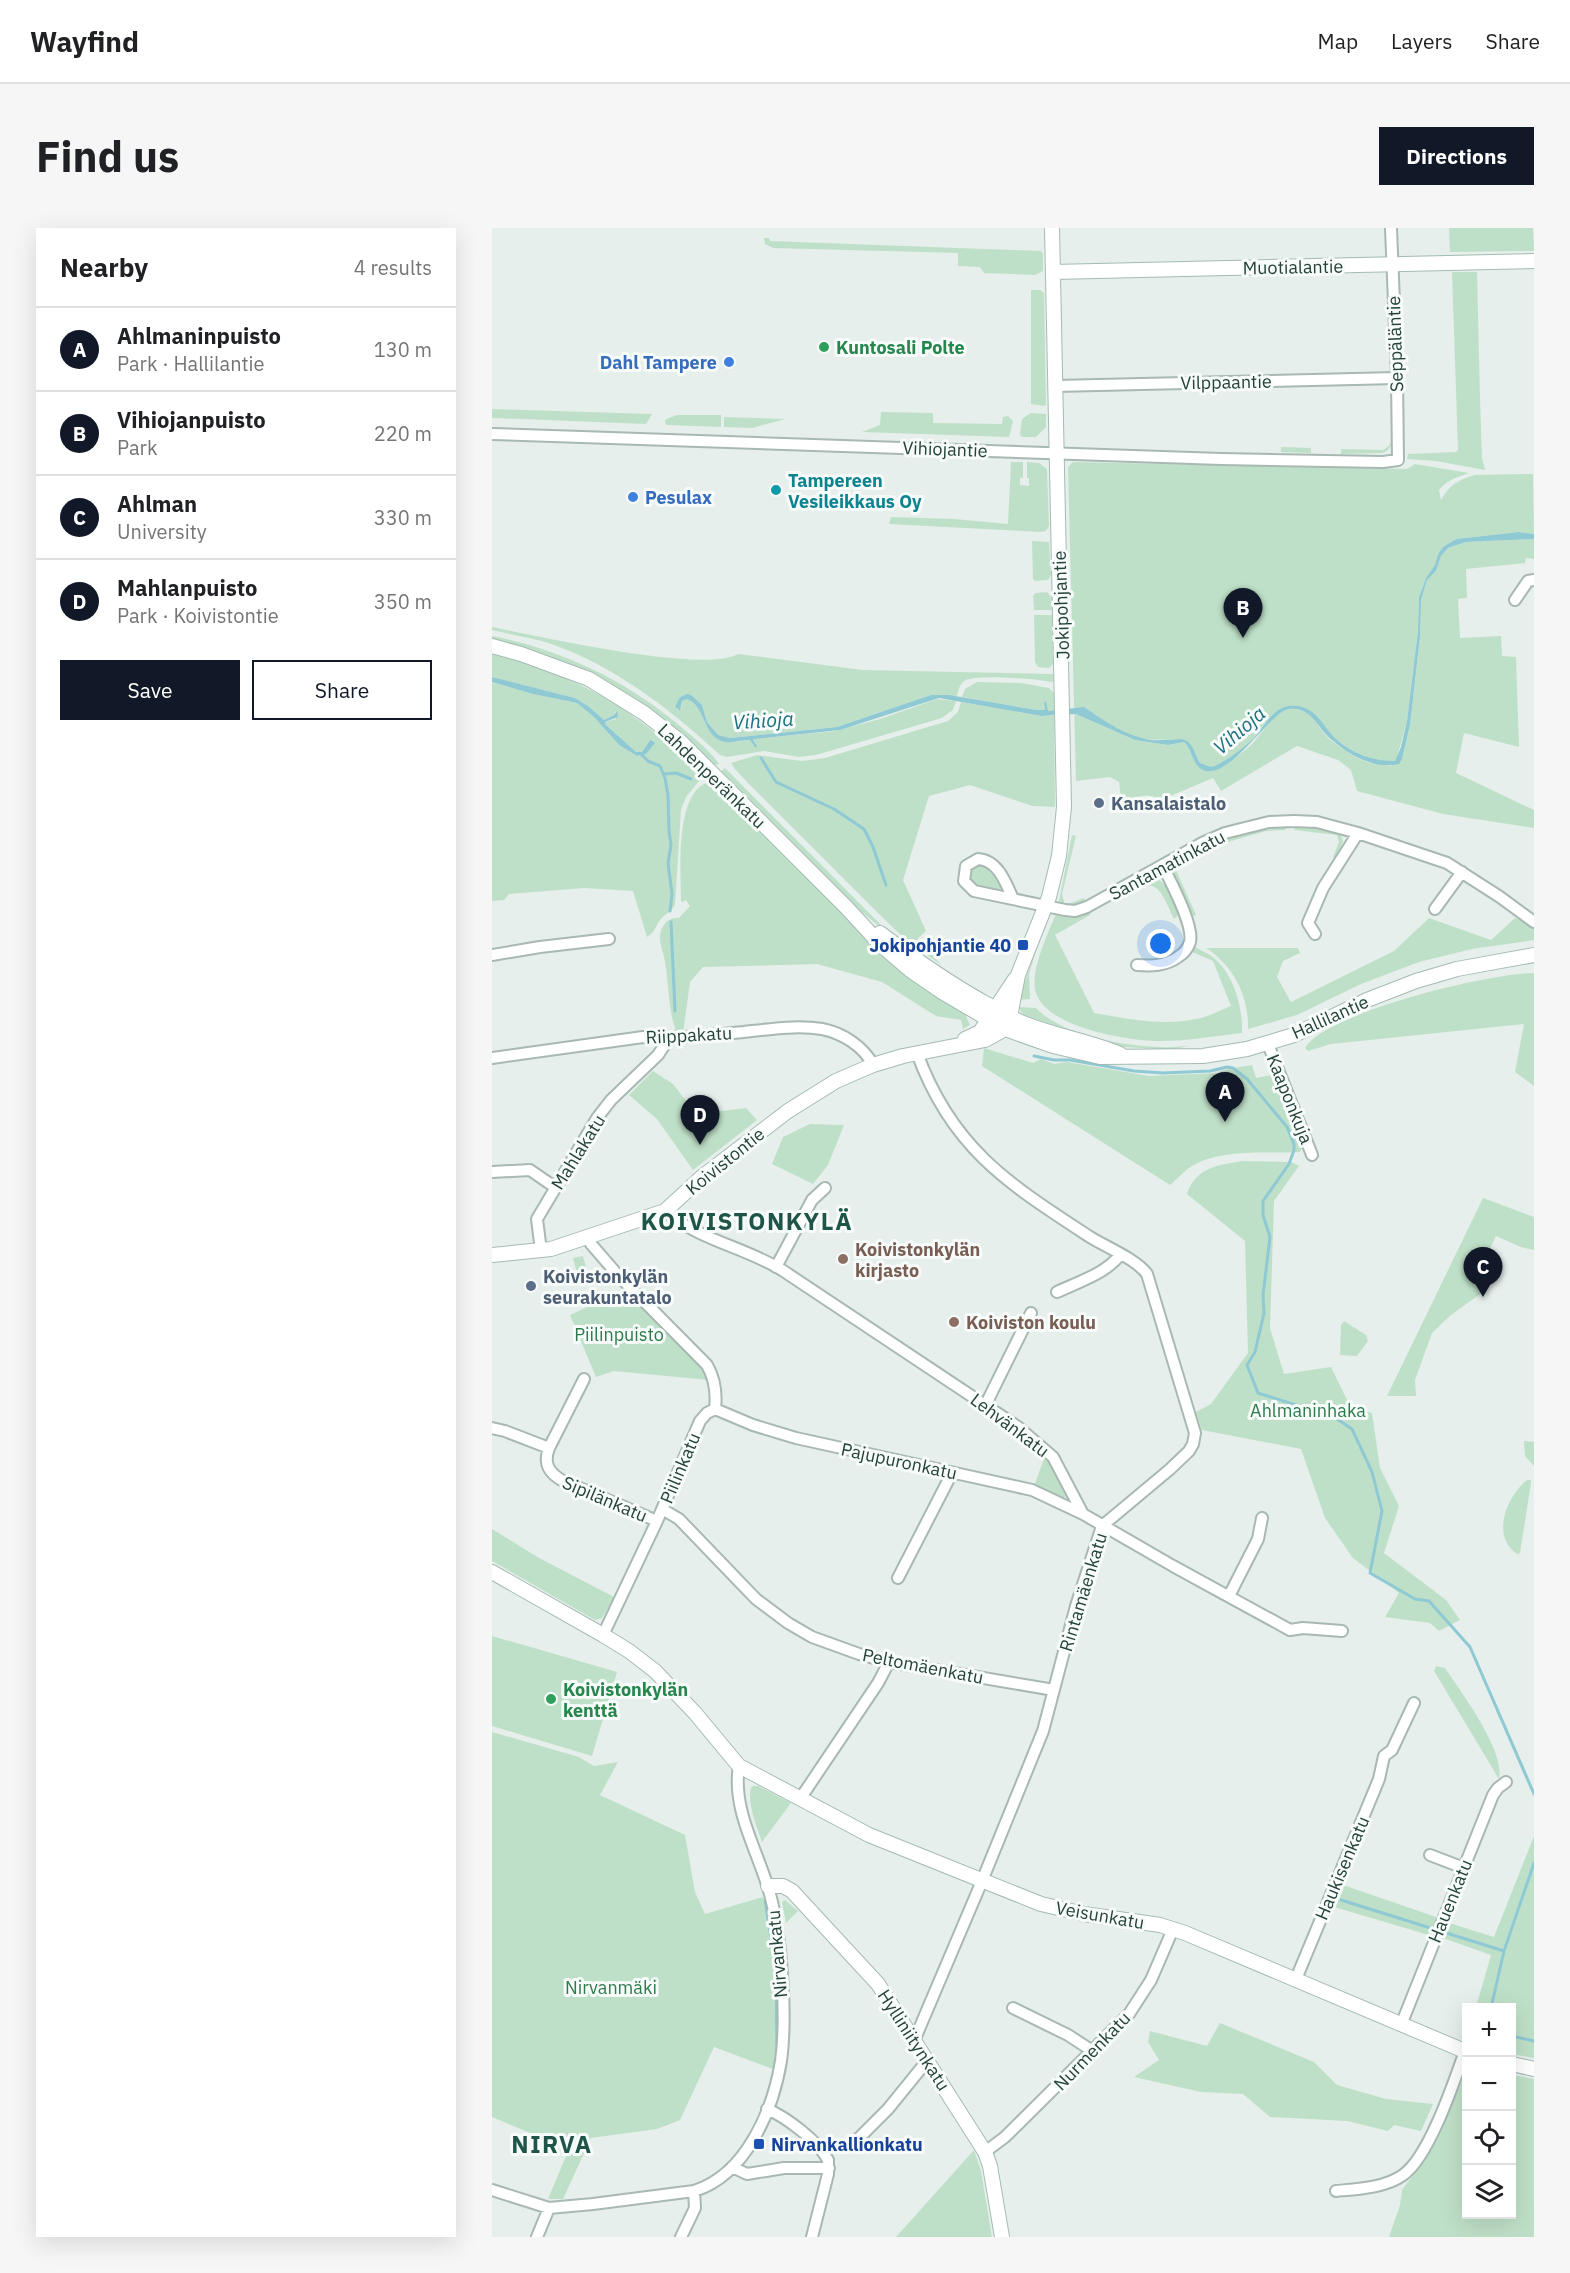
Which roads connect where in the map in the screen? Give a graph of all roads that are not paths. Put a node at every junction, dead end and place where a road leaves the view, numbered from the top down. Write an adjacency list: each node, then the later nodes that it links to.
1 (1052, 228): 5 (main road, Jokipohjantie)
2 (1390, 228): 4 (street, Seppäläntie)
3 (1534, 261): 4 (main road, Muotialantie)
4 (1392, 265): 5 (main road, Muotialantie); 6 (street, Seppäläntie)
5 (1053, 272): 7 (main road, Jokipohjantie)
6 (1397, 378): 7 (street, Vilppaantie); 10 (street, Seppäläntie)
7 (1055, 386): 9 (main road, Jokipohjantie)
8 (492, 434): 9 (street, Vihiojantie)
9 (1056, 452): 10 (street, Vihiojantie); 18 (main road, Jokipohjantie)
10 (1398, 460)
11 (1534, 580): 12 (street)
12 (1515, 600)
13 (492, 646): 27 (main road, Lahdenperänkatu)
14 (1358, 833): 15 (street, Santamatinkatu); 16 (street, Santamatinkatu); 21 (street)
15 (1163, 866): 18 (street, Santamatinkatu); 25 (street)
16 (1462, 872): 19 (street); 20 (street, Santamatinkatu)
17 (1013, 899): 17 (street, Santamatinkatu); 18 (street, Santamatinkatu)
18 (1046, 906): 26 (main road, Jokipohjantie)
19 (1435, 909)
20 (1534, 922)
21 (1315, 934)
22 (609, 939): 23 (street)
23 (492, 955)
24 (1534, 956): 30 (main road, Hallilantie)
25 (1137, 965)
26 (1018, 975): 27 (main road, Jokipohjantie); 28 (main road, Jokipohjantie)
27 (993, 1014): 28 (main road, Hallilantie); 31 (main road, Koivistontie)
28 (1007, 1023): 30 (main road, Hallilantie); 31 (main road, Koivistontie)
29 (669, 1038): 33 (street, Riippakatu); 34 (street, Riippakatu); 37 (street, Mahlakatu)
30 (1268, 1044): 35 (street, Kaaponkuja)
31 (951, 1047): 32 (main road, Koivistontie)
32 (917, 1053): 34 (main road, Koivistontie); 43 (street, Rintamäenkatu)
33 (492, 1058)
34 (873, 1065): 39 (main road, Koivistontie)
35 (1312, 1155)
36 (492, 1172): 37 (street)
37 (556, 1188): 41 (street, Mahlakatu)
38 (825, 1188): 44 (street)
39 (665, 1210): 40 (main road, Koivistontie); 44 (street, Lehvänkatu)
40 (588, 1237): 41 (main road, Koivistontie); 49 (street)
41 (541, 1251): 42 (main road, Koivistontie)
42 (492, 1255)
43 (1119, 1255): 45 (street); 57 (street, Rintamäenkatu)
44 (776, 1267): 48 (street, Lehvänkatu)
45 (1057, 1292)
46 (1031, 1313): 48 (street)
47 (584, 1379): 51 (street)
48 (985, 1406): 54 (street, Lehvänkatu)
49 (715, 1408): 52 (street, Pajupuronkatu); 53 (street, Piilinkatu)
50 (492, 1428): 51 (street)
51 (549, 1448): 56 (street, Sipilänkatu)
52 (952, 1473): 54 (street, Pajupuronkatu); 59 (street)
53 (662, 1509): 56 (street, Piilinkatu); 63 (street, Peltomäenkatu)
54 (1083, 1514): 57 (street, Lehvänkatu)
55 (1262, 1518): 60 (street)
56 (657, 1521): 62 (street, Piilinkatu)
57 (1102, 1526): 60 (street, Lehvänkatu); 64 (street, Rintamäenkatu)
58 (492, 1572): 62 (main road)
59 (898, 1578)
60 (1229, 1596): 61 (street, Lehvänkatu)
61 (1341, 1631)
62 (603, 1635): 66 (main road)
63 (889, 1662): 64 (street, Peltomäenkatu); 68 (street)
64 (1054, 1690): 71 (street, Rintamäenkatu)
65 (1414, 1703): 74 (street, Haukisenkatu)
66 (739, 1766): 68 (main road, Veisunkatu); 72 (street, Nirvankatu)
67 (1506, 1782): 70 (street, Hauenkatu)
68 (800, 1799): 71 (main road, Veisunkatu)
69 (1430, 1855): 70 (street)
70 (1464, 1868): 76 (street, Hauenkatu)
71 (982, 1881): 73 (main road, Veisunkatu); 77 (street, Rintamäenkatu)
72 (768, 1886): 77 (main road, Hylliniitynkatu); 84 (street, Nirvankatu)
73 (1173, 1929): 74 (main road, Veisunkatu); 79 (street, Nurmenkatu)
74 (1296, 1979): 76 (main road, Veisunkatu)
75 (1013, 2008): 79 (street)
76 (1401, 2025): 78 (main road, Veisunkatu)
77 (914, 2040): 81 (main road, Hylliniitynkatu)
78 (1462, 2050)
79 (1094, 2052): 86 (street, Nurmenkatu)
80 (1464, 2057): 91 (street)
81 (927, 2061): 85 (street); 86 (main road, Hylliniitynkatu)
82 (1516, 2065): 83 (main road)
83 (1534, 2069)
84 (766, 2109): 87 (street, Nirvankatu); 88 (street)
85 (859, 2138)
86 (985, 2152): 96 (main road, Hylliniitynkatu)
87 (732, 2167): 88 (street); 90 (street, Nirvankatu)
88 (829, 2168): 95 (street)
89 (492, 2190): 92 (street, Nirvankatu)
90 (694, 2191): 92 (street, Nirvankatu); 94 (street)
91 (1336, 2191)
92 (549, 2208): 93 (street)
93 (537, 2237)
94 (681, 2237)
95 (812, 2237)
96 (1002, 2237)

